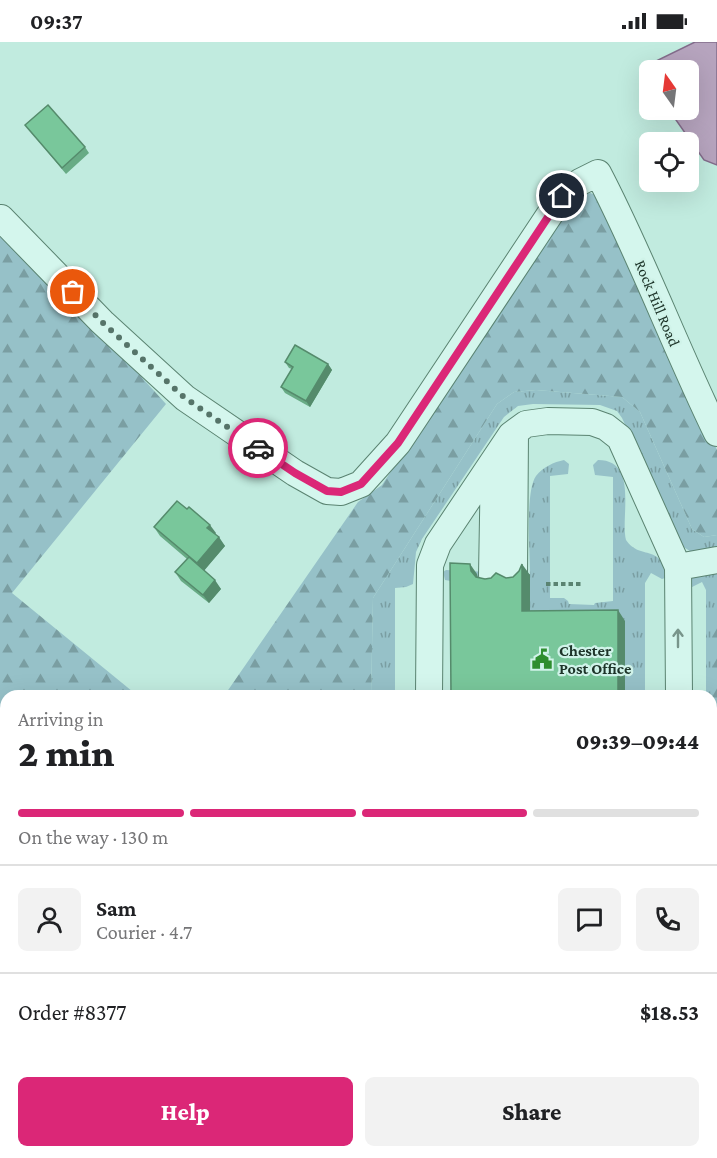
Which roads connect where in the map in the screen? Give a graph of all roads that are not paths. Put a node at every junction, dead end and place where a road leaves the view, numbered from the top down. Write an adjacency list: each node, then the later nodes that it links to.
1 (1, 218): 3 (street, Rock Hill Road)
2 (515, 432): 4 (street); 4 (street); 6 (street)
3 (717, 433)
4 (494, 461): 7 (street)
5 (717, 560): 6 (street)
6 (678, 567): 8 (street, one-way to 6)
7 (429, 690)
8 (679, 690)

